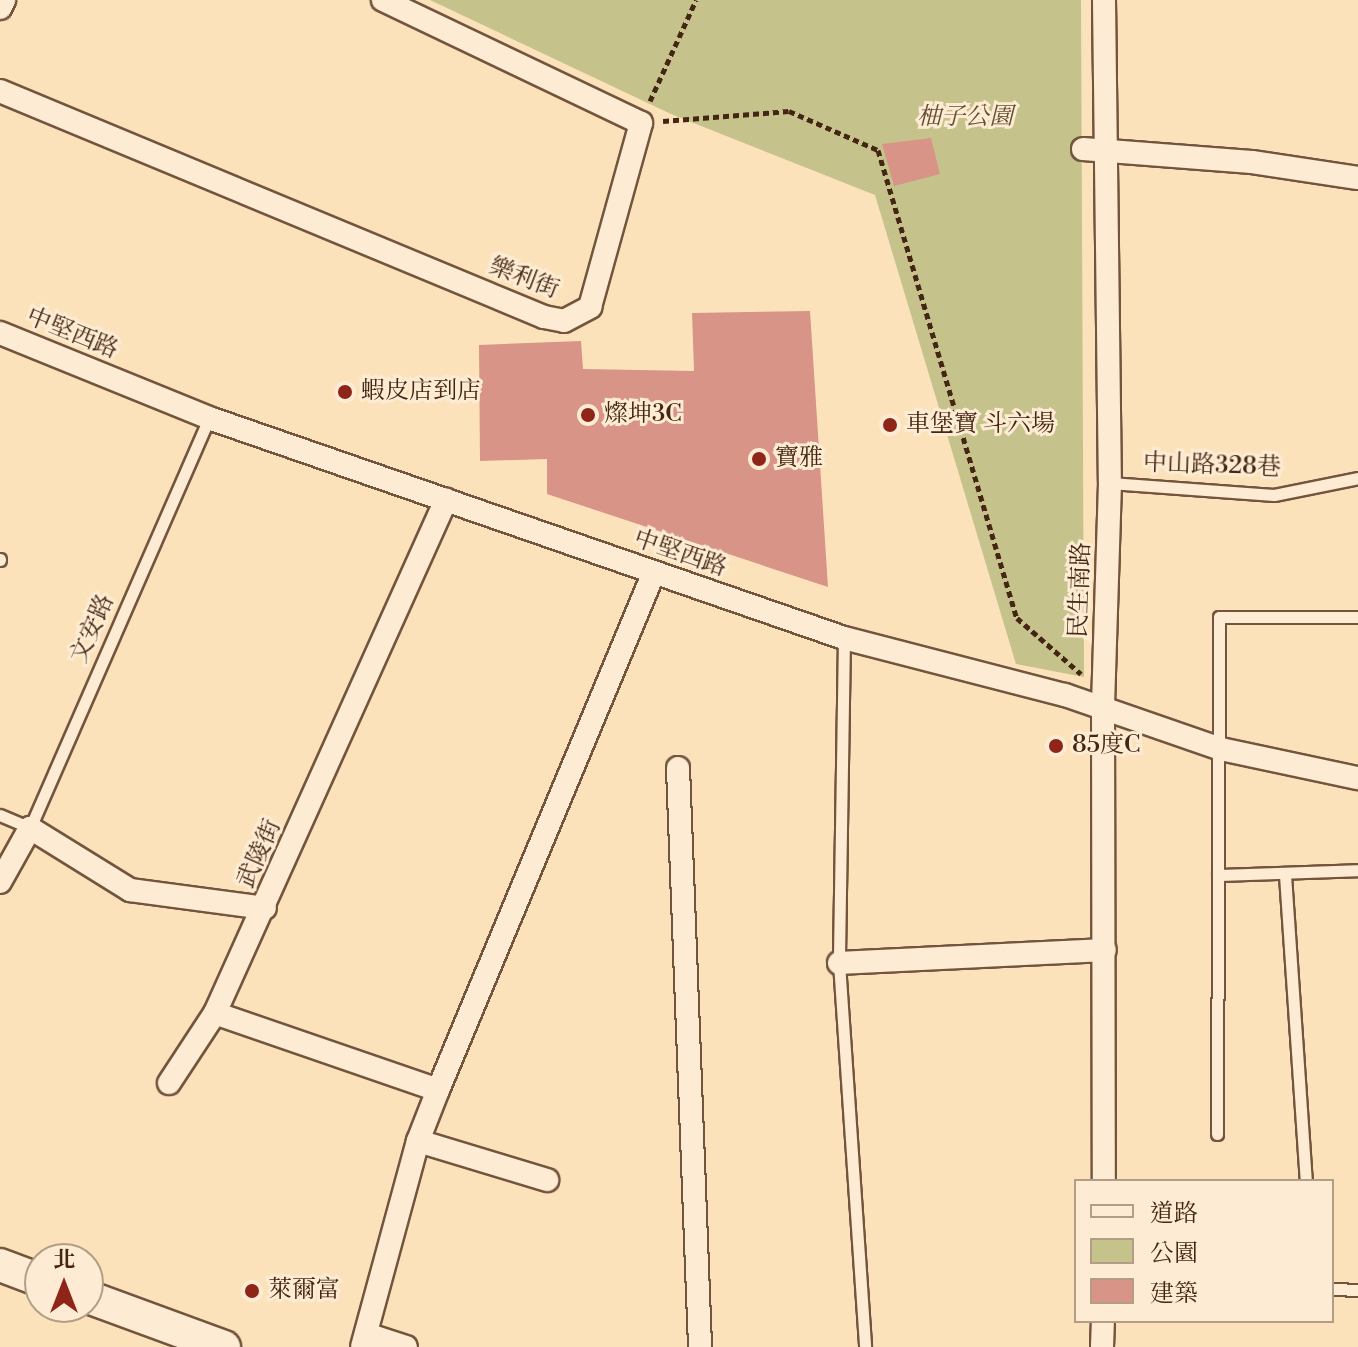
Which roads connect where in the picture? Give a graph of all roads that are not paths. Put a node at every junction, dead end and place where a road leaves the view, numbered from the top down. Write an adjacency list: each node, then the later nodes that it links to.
1 (4, 0): 4 (street)
2 (1104, 0): 6 (street, 民生南路)
3 (394, 2): 5 (street, 樂利街)
4 (0, 8)
5 (0, 91)
6 (1094, 150): 7 (street); 11 (street, 民生南路)
7 (1358, 178)
8 (0, 333): 9 (street, 中堅西路)
9 (209, 418): 12 (street, 中堅西路); 21 (lane, 文安路)
10 (1358, 478): 11 (lane, 中山路328巷)
11 (1110, 483): 16 (street, 民生南路)
12 (446, 500): 13 (street, 中堅西路); 26 (street, 武陵街)
13 (654, 572): 15 (street, 中堅西路); 31 (street)
14 (1358, 617): 17 (lane)
15 (844, 638): 16 (street, 中堅西路); 28 (lane)
16 (1103, 710): 17 (street, 中堅西路); 27 (street, 民生南路)
17 (1221, 749): 19 (street, 中堅西路); 23 (lane)
18 (678, 768): 46 (street)
19 (1358, 778)
20 (0, 815): 21 (lane)
21 (30, 828): 25 (street); 26 (street)
22 (1358, 870): 24 (lane)
23 (1218, 875): 24 (lane); 32 (lane)
24 (1285, 875): 35 (lane)
25 (0, 882)
26 (265, 908): 29 (street, 武陵街)
27 (1105, 950): 28 (street); 34 (street, 民生南路)
28 (839, 963): 47 (lane)
29 (215, 1013): 30 (street, 武陵街); 31 (street)
30 (169, 1083)
31 (438, 1090): 33 (street)
32 (1217, 1134)
33 (418, 1141): 36 (street); 43 (street)
34 (1104, 1179)
35 (1306, 1179)
36 (547, 1180)
37 (0, 1265): 38 (main road)
38 (24, 1274)
39 (1334, 1289): 40 (lane)
40 (1358, 1290)
41 (104, 1303): 44 (main road)
42 (1103, 1323): 48 (street)
43 (364, 1341): 45 (street)
44 (224, 1347)
45 (406, 1347)
46 (700, 1347)
47 (865, 1347)
48 (1102, 1347)

